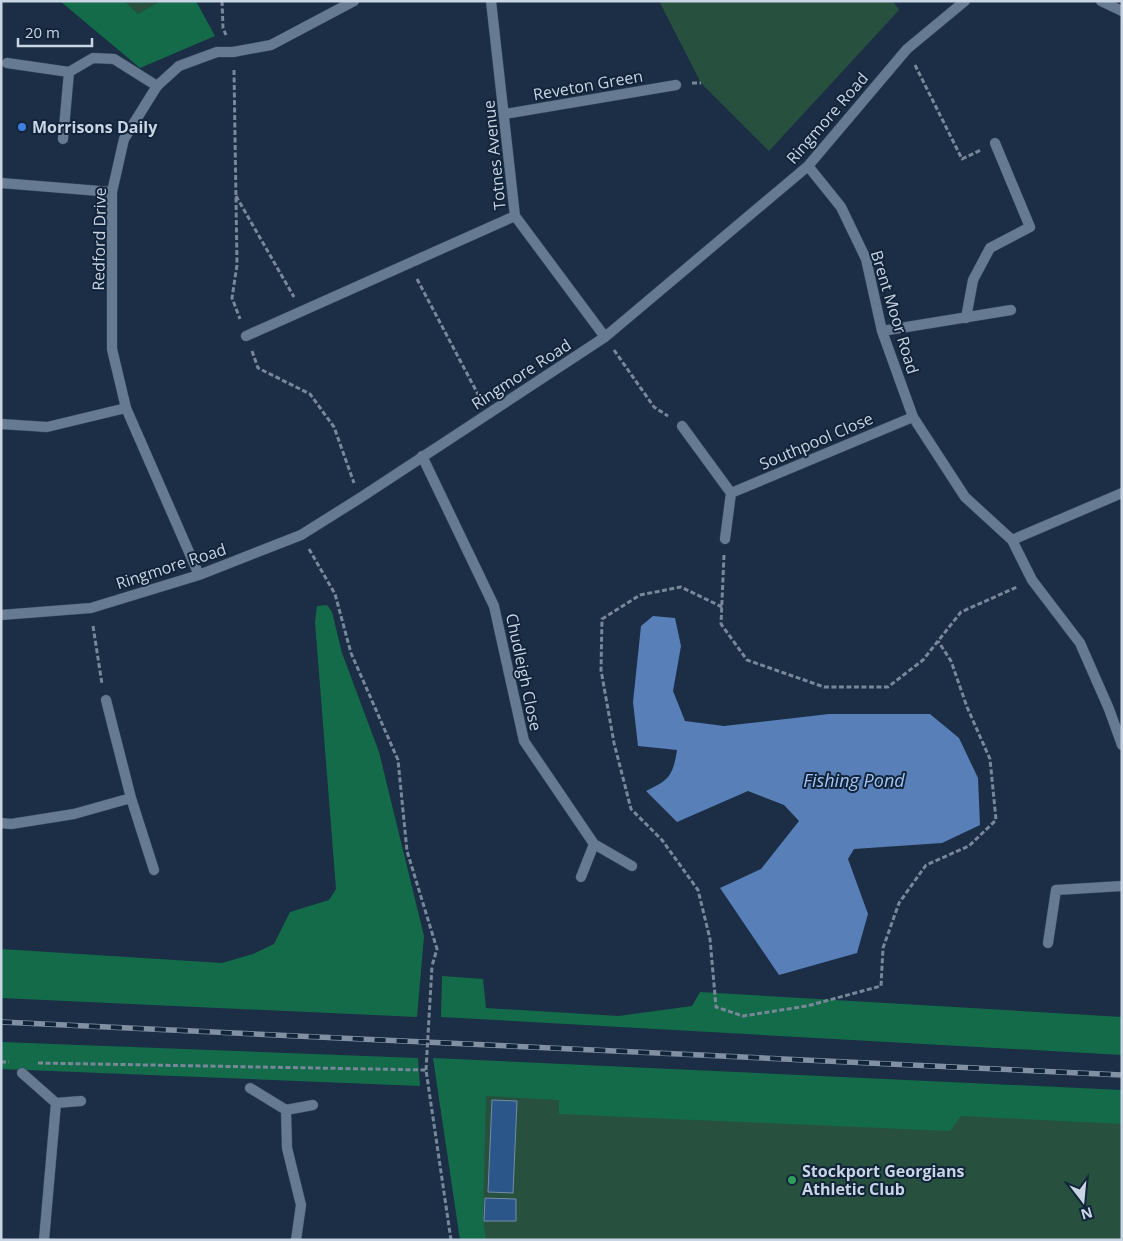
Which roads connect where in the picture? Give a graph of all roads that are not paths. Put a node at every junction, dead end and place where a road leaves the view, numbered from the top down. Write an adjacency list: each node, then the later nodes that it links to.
1 (354, 1): 9 (street, Redford Drive)
2 (492, 1): 10 (street, Totnes Avenue)
3 (965, 1): 13 (street, Ringmore Road)
4 (1101, 1): 5 (street)
5 (1122, 11)
6 (6, 63): 7 (street)
7 (69, 72): 9 (street); 11 (street)
8 (676, 85): 10 (street, Reveton Green)
9 (157, 86): 15 (street, Redford Drive)
10 (505, 114): 16 (street, Totnes Avenue)
11 (63, 139)
12 (995, 143): 18 (street)
13 (808, 166): 19 (street, Brent Moor Road); 21 (street, Ringmore Road)
14 (1, 183): 15 (street)
15 (112, 192): 22 (street, Redford Drive)
16 (515, 216): 20 (street); 21 (street, Totnes Avenue)
17 (1012, 310): 18 (street)
18 (966, 318): 19 (street)
19 (882, 331): 23 (street, Brent Moor Road)
20 (246, 336)
21 (605, 337): 26 (street, Ringmore Road)
22 (126, 408): 24 (street); 31 (street, Redford Drive)
23 (913, 417): 28 (street, Southpool Close); 30 (street, Brent Moor Road)
24 (1, 424)
25 (682, 426): 28 (street)
26 (422, 456): 31 (street, Ringmore Road); 37 (street, Chudleigh Close)
27 (1122, 493): 30 (street)
28 (731, 494): 29 (street)
29 (725, 539)
30 (1012, 540): 34 (street, Brent Moor Road)
31 (199, 575): 32 (street, Ringmore Road)
32 (1, 615)
33 (106, 700): 35 (street)
34 (1122, 744)
35 (131, 798): 36 (street); 39 (street)
36 (1, 823)
37 (594, 844): 38 (street, Chudleigh Close); 40 (street)
38 (632, 866)
39 (154, 870)
40 (581, 877)
41 (1122, 886): 42 (street)
42 (1048, 943)
43 (22, 1073): 46 (street)
44 (250, 1088): 48 (street)
45 (81, 1100): 46 (street)
46 (56, 1103): 49 (street)
47 (313, 1106): 48 (street)
48 (286, 1110): 50 (street)
49 (44, 1240)
50 (296, 1240)

